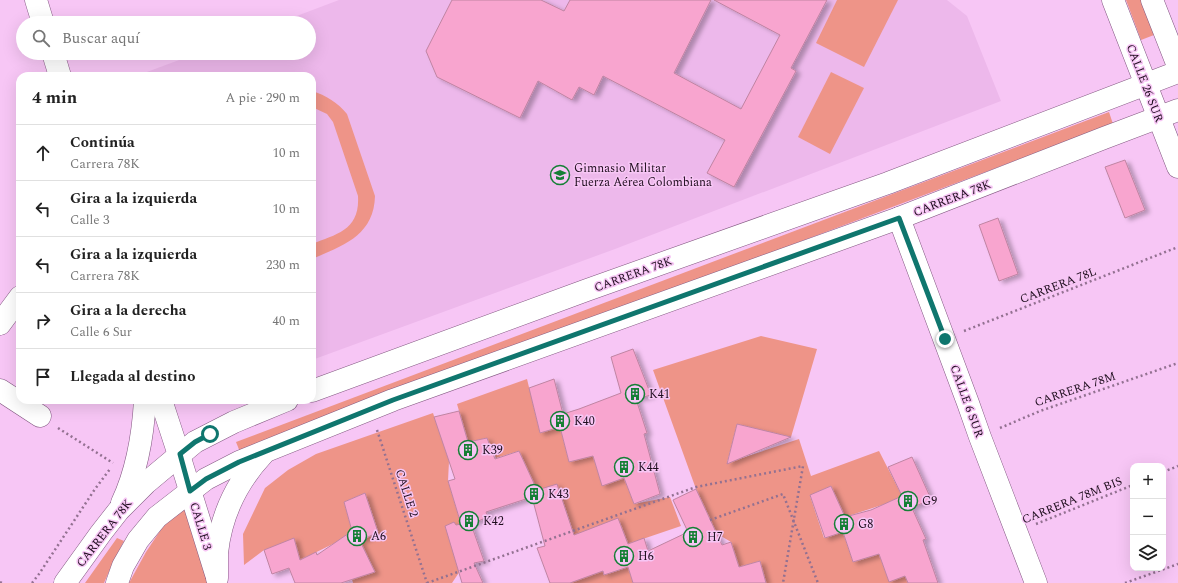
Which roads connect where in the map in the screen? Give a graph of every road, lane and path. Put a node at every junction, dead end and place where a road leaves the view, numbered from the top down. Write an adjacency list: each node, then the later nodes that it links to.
1 (36, 0): 4 (main road)
2 (1113, 0): 9 (main road, CALLE 26 SUR)
3 (1152, 0): 6 (main road)
4 (41, 16)
5 (55, 60): 7 (main road)
6 (1178, 66)
7 (59, 72)
8 (1178, 72): 9 (main road, CARRERA 78K)
9 (1146, 84): 10 (main road, CALLE 26 SUR); 19 (main road, CARRERA 78K)
10 (1168, 114): 11 (main road, CALLE 26 SUR); 12 (main road, CARRERA 78K)
11 (1178, 167)
12 (899, 218): 16 (main road, CALLE 6 SUR); 25 (main road, CARRERA 78K)
13 (1178, 247): 16 (path, CARRERA 78L)
14 (16, 302): 15 (main road)
15 (0, 324)
16 (945, 339): 27 (main road, CALLE 6 SUR)
17 (1178, 363): 27 (path, CARRERA 78M)
18 (0, 390): 20 (main road)
19 (316, 390)
20 (16, 400)
21 (22, 404): 26 (main road)
22 (145, 404): 35 (main road)
23 (162, 404): 29 (main road, CALLE 3)
24 (277, 404): 29 (main road, CARRERA 78K)
25 (368, 410): 28 (main road, CARRERA 78K); 43 (path, CALLE 2)
26 (40, 416): 30 (path)
27 (980, 437): 38 (main road, CALLE 6 SUR)
28 (266, 451): 34 (main road, CARRERA 78K); 40 (main road)
29 (180, 454): 34 (main road, CALLE 3); 35 (main road, CARRERA 78K)
30 (114, 464)
31 (1178, 466): 32 (path)
32 (1166, 471)
33 (1130, 486): 38 (path, CARRERA 78M BIS)
34 (190, 491): 40 (main road, CALLE 3); 42 (main road, CARRERA 78K)
35 (119, 510): 41 (main road, CARRERA 78K)
36 (710, 520): 37 (path)
37 (794, 521): 43 (path); 44 (path); 45 (path)
38 (1017, 532): 46 (main road, CALLE 6 SUR)
39 (1178, 564): 47 (path)
40 (218, 580)
41 (65, 583)
42 (116, 583)
43 (427, 583)
44 (783, 583)
45 (818, 583)
46 (1036, 583)
47 (1125, 583)

